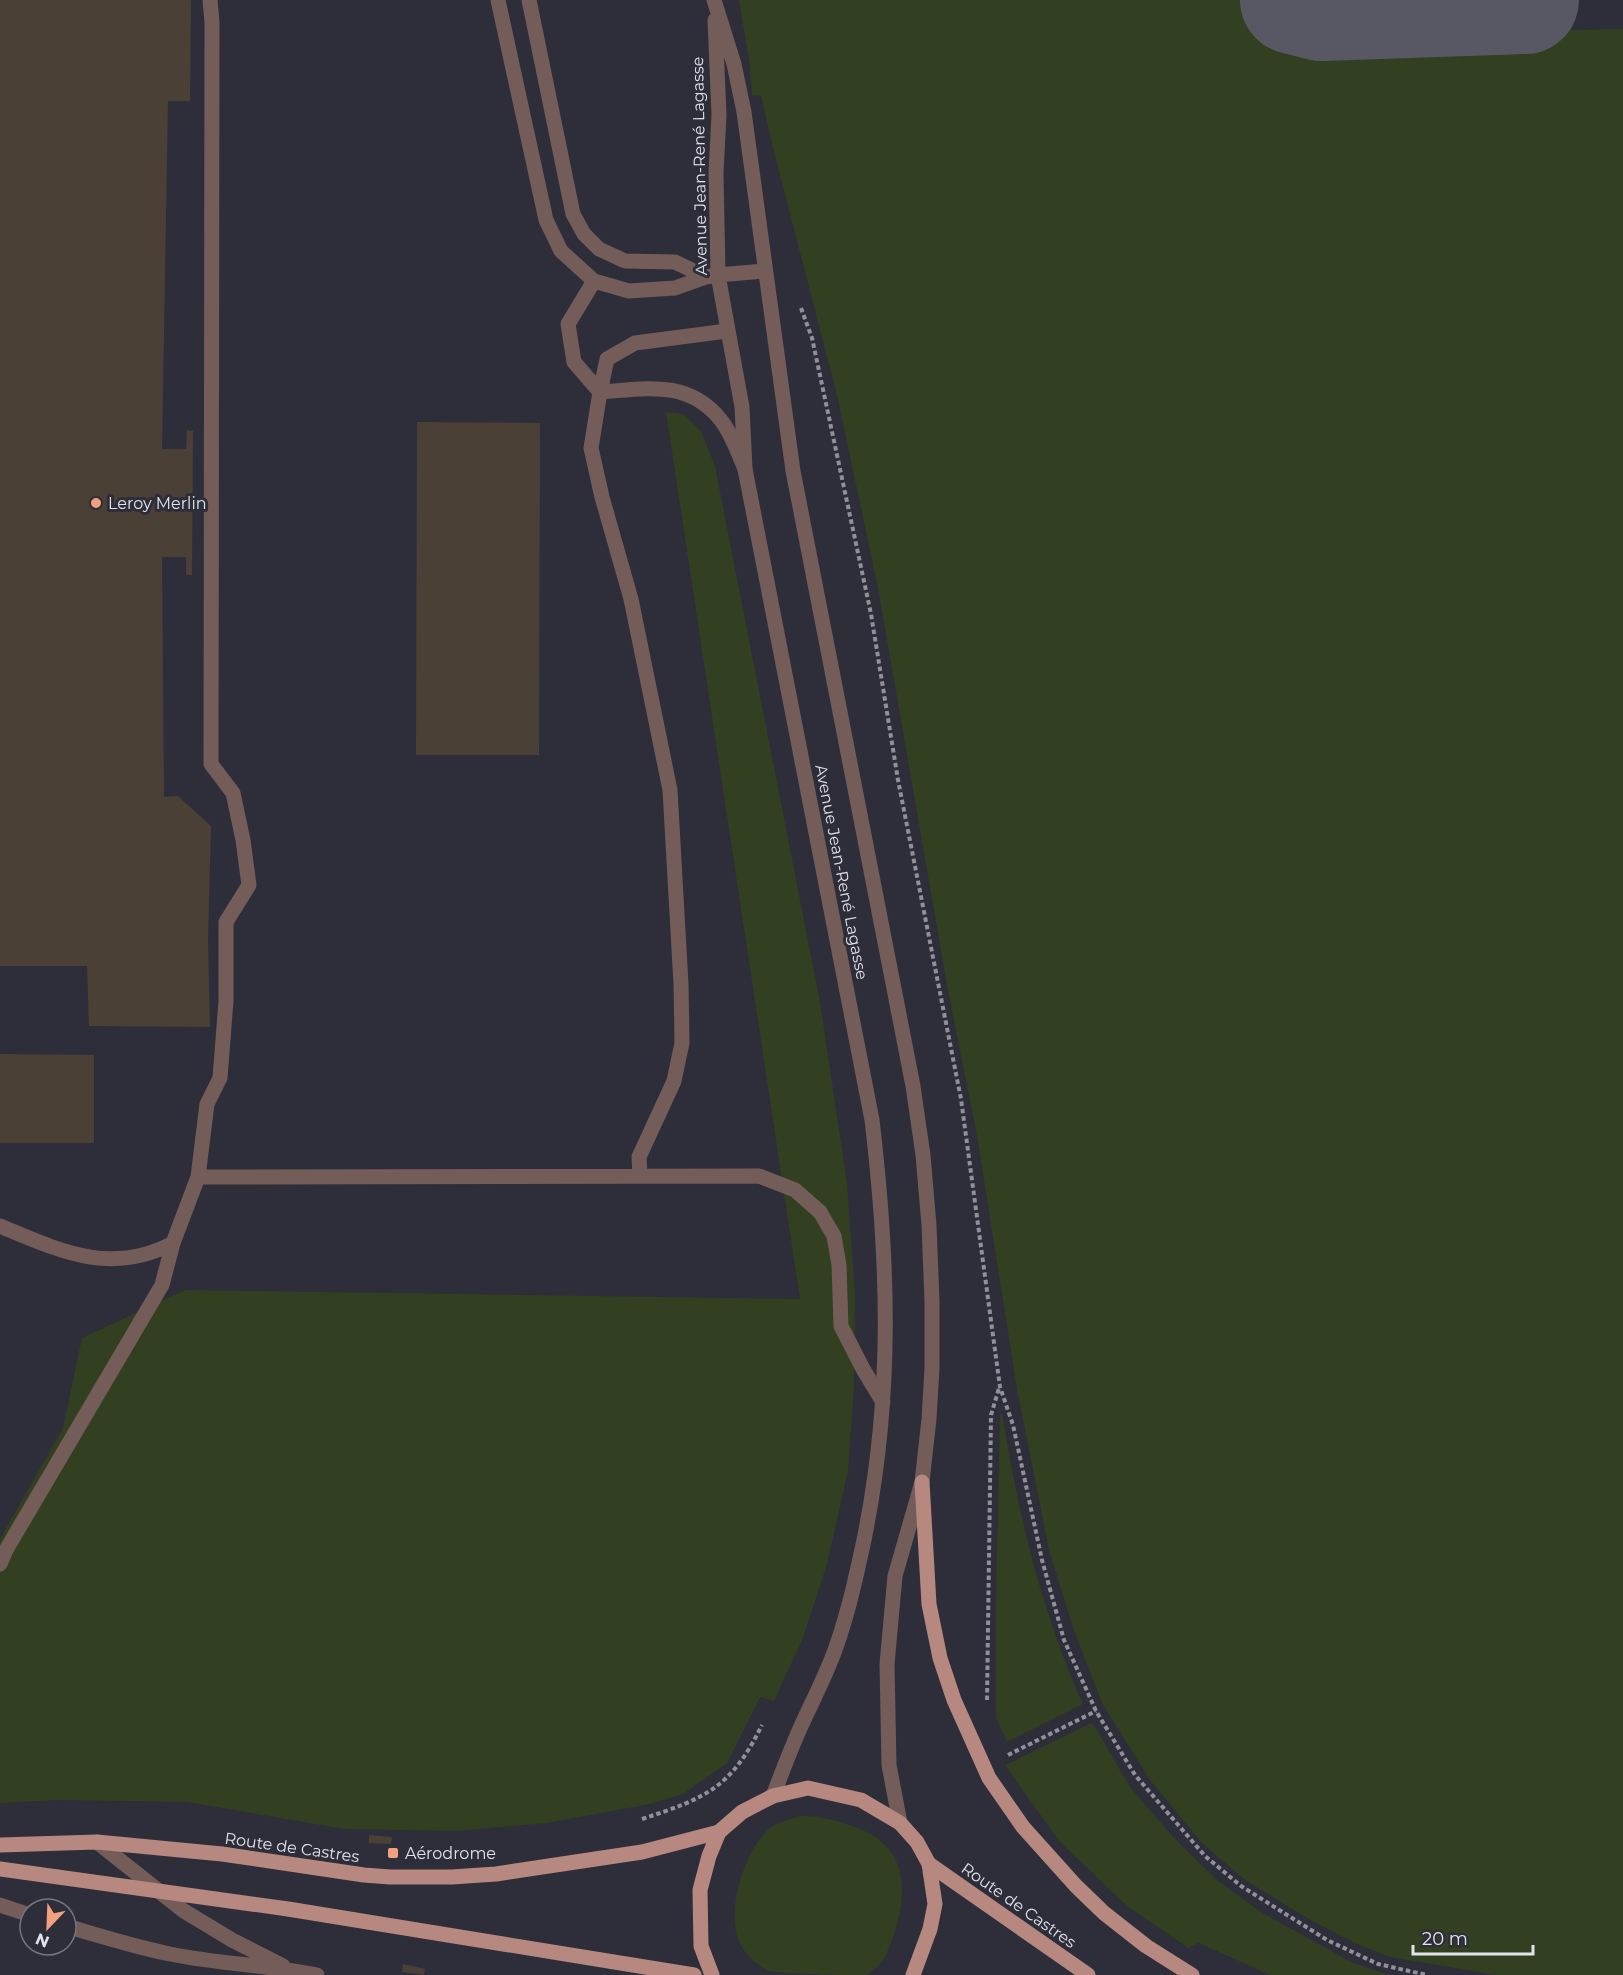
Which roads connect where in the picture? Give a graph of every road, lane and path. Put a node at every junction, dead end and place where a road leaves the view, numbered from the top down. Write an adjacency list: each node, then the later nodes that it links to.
1 (210, 0): 12 (street)
2 (498, 0): 7 (street)
3 (529, 0): 6 (street)
4 (714, 2): 5 (street, Avenue Jean-René Lagasse); 6 (street, Avenue Jean-René Lagasse)
5 (765, 271): 6 (street); 15 (path); 17 (street, Avenue Jean-René Lagasse)
6 (712, 276): 7 (street); 8 (street, Avenue Jean-René Lagasse)
7 (594, 281): 9 (street)
8 (728, 331): 9 (street); 10 (street, Avenue Jean-René Lagasse)
9 (600, 392): 10 (street); 11 (street)
10 (746, 469): 16 (street, Avenue Jean-René Lagasse)
11 (640, 1176): 12 (street); 16 (street)
12 (198, 1177): 14 (street)
13 (0, 1226): 14 (street)
14 (173, 1243): 18 (street)
15 (1000, 1387): 19 (path); 20 (path)
16 (883, 1402): 23 (street, Avenue Jean-René Lagasse)
17 (922, 1482): 25 (street, Avenue Jean-René Lagasse); 41 (main road)
18 (0, 1564)
19 (987, 1706)
20 (1096, 1711): 22 (path); 42 (path)
21 (762, 1725): 24 (path)
22 (1001, 1759)
23 (773, 1796): 25 (main road); 26 (main road)
24 (642, 1819)
25 (900, 1823): 29 (main road)
26 (719, 1832): 27 (main road, Route de Castres); 38 (main road)
27 (97, 1842): 28 (main road, Route de Castres); 31 (street)
28 (0, 1845)
29 (929, 1864): 39 (main road); 40 (main road, Route de Castres)
30 (0, 1869): 31 (main road)
31 (158, 1890): 35 (street); 37 (main road)
32 (0, 1905): 33 (street)
33 (18, 1911)
34 (78, 1929): 35 (street)
35 (288, 1969): 36 (street)
36 (317, 1975)
37 (694, 1975)
38 (712, 1975)
39 (913, 1975)
40 (1088, 1975)
41 (1192, 1975)
42 (1427, 1975)

